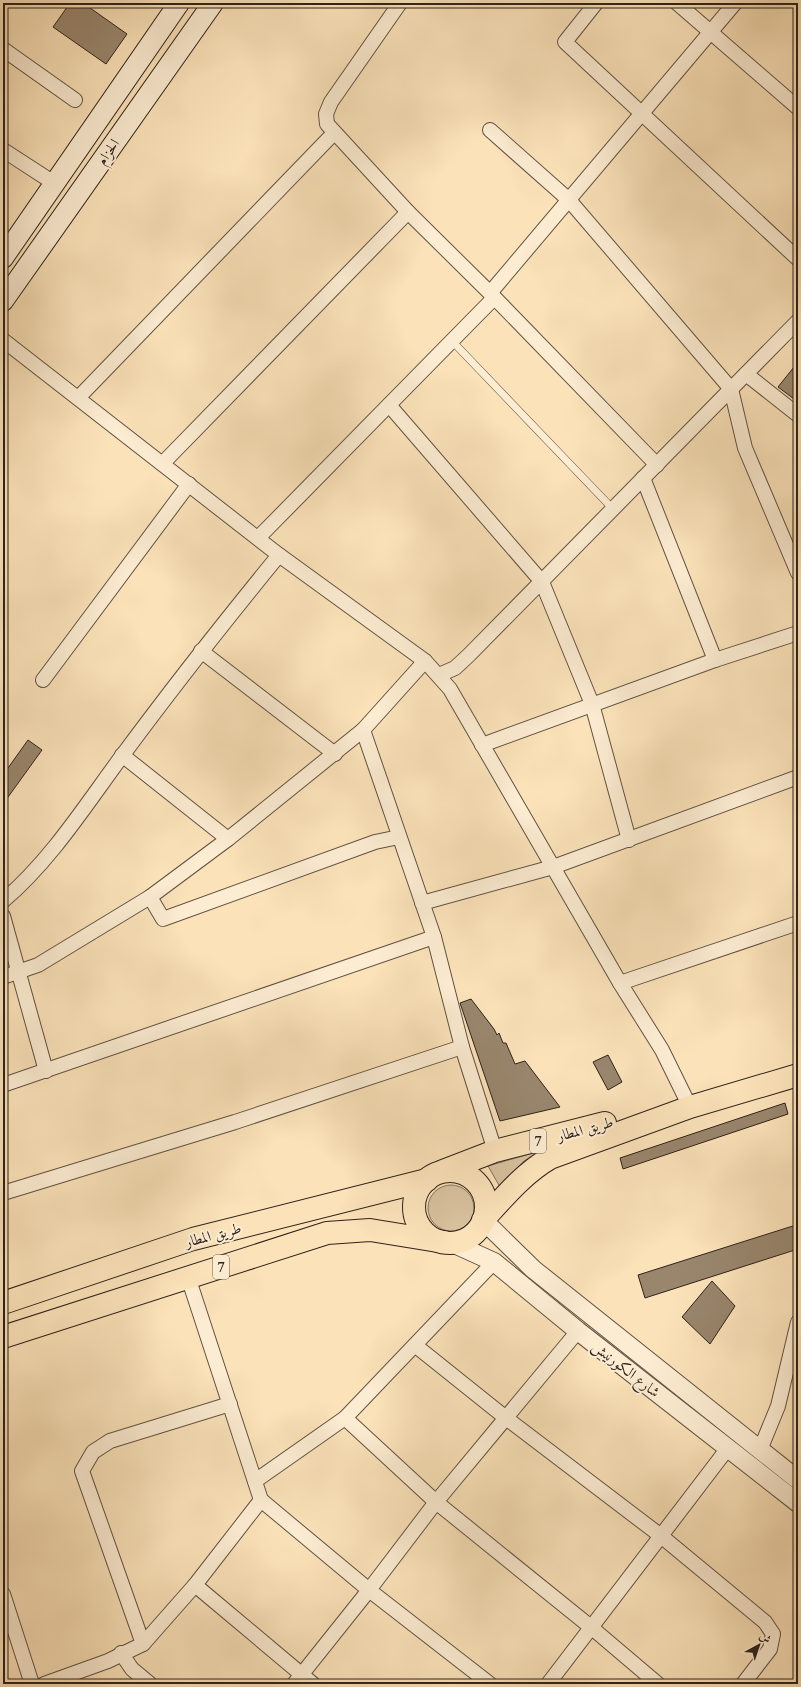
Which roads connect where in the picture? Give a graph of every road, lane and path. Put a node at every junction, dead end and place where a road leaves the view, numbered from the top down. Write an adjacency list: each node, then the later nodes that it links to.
1 (179, 3): 15 (main road, الحزام)
2 (213, 3): 21 (main road, الحزام)
3 (400, 3): 13 (street)
4 (596, 3): 11 (street)
5 (676, 3): 7 (street)
6 (735, 3): 7 (street)
7 (711, 32): 10 (street); 11 (street)
8 (3, 49): 9 (street)
9 (75, 100)
10 (798, 108)
11 (642, 112): 16 (street); 19 (street)
12 (490, 130): 16 (street)
13 (334, 133): 17 (street); 27 (street)
14 (3, 150): 15 (street)
15 (54, 183): 18 (main road, الحزام)
16 (568, 200): 20 (street); 26 (street)
17 (408, 212): 20 (street); 30 (street)
18 (3, 258)
19 (798, 259)
20 (492, 295): 24 (street); 31 (street)
21 (3, 301)
22 (798, 321): 25 (street)
23 (3, 340): 27 (street)
24 (452, 341): 28 (street); 34 (lane)
25 (746, 374): 26 (street); 29 (street)
26 (731, 390): 31 (street); 37 (street)
27 (79, 397): 30 (street)
28 (389, 405): 35 (street); 38 (street)
29 (798, 415)
30 (163, 464): 33 (street)
31 (657, 465): 32 (street)
32 (643, 478): 34 (street); 41 (street)
33 (190, 484): 35 (street); 44 (street)
34 (613, 509): 38 (street)
35 (258, 538): 36 (street)
36 (279, 555): 40 (street); 42 (street)
37 (798, 573)
38 (542, 582): 43 (street); 45 (street)
39 (798, 633): 41 (street)
40 (201, 651): 48 (street); 49 (street)
41 (715, 660): 45 (street)
42 (425, 661): 43 (street); 46 (street)
43 (439, 675): 47 (street)
44 (43, 680)
45 (592, 704): 47 (street); 53 (street)
46 (363, 730): 48 (street); 51 (street)
47 (482, 746): 54 (street)
48 (335, 754): 52 (street)
49 (122, 755): 52 (street); 56 (street)
50 (798, 777): 53 (street)
51 (399, 837): 55 (street); 57 (street)
52 (228, 839): 55 (street)
53 (629, 840): 54 (street)
54 (553, 867): 57 (street); 63 (street)
55 (150, 898): 61 (street)
56 (3, 901)
57 (422, 903): 60 (street)
58 (3, 916): 61 (street)
59 (798, 922): 63 (street)
60 (434, 937): 64 (street); 65 (street)
61 (18, 972): 62 (street); 65 (street)
62 (3, 977)
63 (620, 983): 68 (street)
64 (462, 1047): 70 (street); 72 (street)
65 (46, 1071): 67 (street)
66 (798, 1075): 68 (highway, طريق المطار / 7)
67 (3, 1085)
68 (690, 1107): 69 (highway, طريق المطار / 7)
69 (642, 1124): 70 (highway, طريق المطار / 7); 73 (highway, طريق المطار / 7)
70 (495, 1151): 71 (highway, طريق المطار / 7)
71 (431, 1177): 73 (highway); 74 (highway); 77 (highway, طريق المطار / 7)
72 (3, 1193)
73 (483, 1220): 74 (highway); 86 (street, شارع الكورنيش)
74 (447, 1242): 75 (street, شارع الكورنيش); 76 (highway, 7)
75 (494, 1262): 79 (street, شارع الكورنيش); 81 (street)
76 (188, 1277): 80 (highway, 7); 82 (street)
77 (3, 1303)
78 (797, 1326): 86 (street)
79 (578, 1331): 84 (street); 85 (street, شارع الكورنيش)
80 (3, 1337)
81 (416, 1346): 83 (street); 84 (street)
82 (230, 1404): 88 (street); 97 (street)
83 (345, 1418): 88 (street); 90 (street)
84 (506, 1418): 90 (street); 92 (street)
85 (728, 1448): 91 (street, شارع الكورنيش); 92 (street)
86 (760, 1450): 87 (street, شارع الكورنيش)
87 (798, 1480)
88 (255, 1481): 89 (street)
89 (261, 1500): 93 (street); 94 (street)
90 (436, 1502): 94 (street); 96 (street)
91 (798, 1503)
92 (661, 1536): 96 (street); 107 (street)
93 (195, 1585): 97 (street); 99 (street)
94 (369, 1590): 99 (street); 104 (street)
95 (3, 1594): 100 (street)
96 (592, 1628): 105 (street); 106 (street)
97 (143, 1644): 98 (street)
98 (121, 1653): 101 (street); 102 (street)
99 (298, 1679): 103 (street)
100 (32, 1684)
101 (44, 1684)
102 (150, 1684)
103 (313, 1684)
104 (490, 1684)
105 (548, 1684)
106 (658, 1684)
107 (743, 1684)

